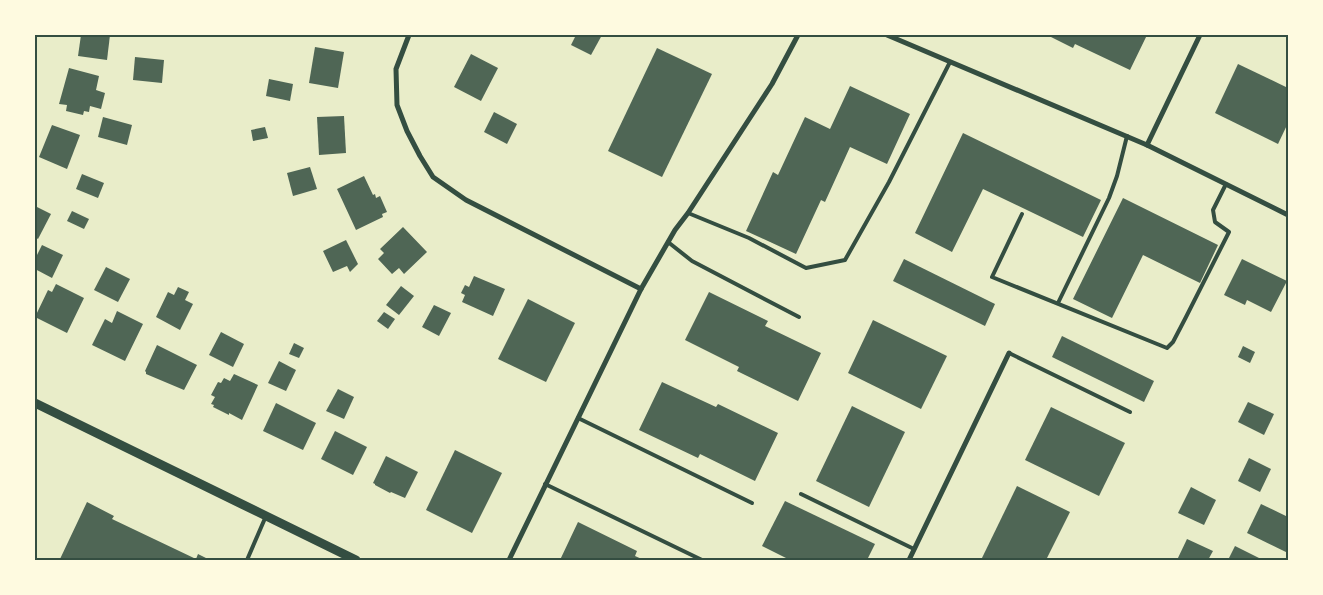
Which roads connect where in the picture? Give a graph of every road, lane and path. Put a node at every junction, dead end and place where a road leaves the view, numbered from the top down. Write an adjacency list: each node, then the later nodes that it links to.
1 (409, 35): 13 (street)
2 (798, 35): 9 (street)
3 (887, 35): 5 (street)
4 (1200, 35): 7 (street)
5 (950, 62): 6 (street); 9 (lane)
6 (1127, 136): 7 (street); 14 (lane)
7 (1147, 145): 8 (street)
8 (1226, 184): 11 (street); 14 (lane)
9 (688, 213): 12 (street)
10 (1022, 214): 14 (lane)
11 (1288, 215)
12 (668, 242): 13 (street); 15 (lane)
13 (641, 289): 19 (street)
14 (1058, 303)
15 (799, 317)
16 (1009, 353): 18 (lane); 24 (street)
17 (35, 403): 23 (street)
18 (1130, 412)
19 (578, 418): 20 (street); 22 (lane)
20 (546, 484): 27 (street); 28 (lane)
21 (801, 494): 24 (lane)
22 (752, 503)
23 (266, 516): 25 (lane); 26 (street)
24 (914, 548): 29 (street)
25 (247, 560)
26 (356, 560)
27 (508, 560)
28 (702, 560)
29 (909, 560)

